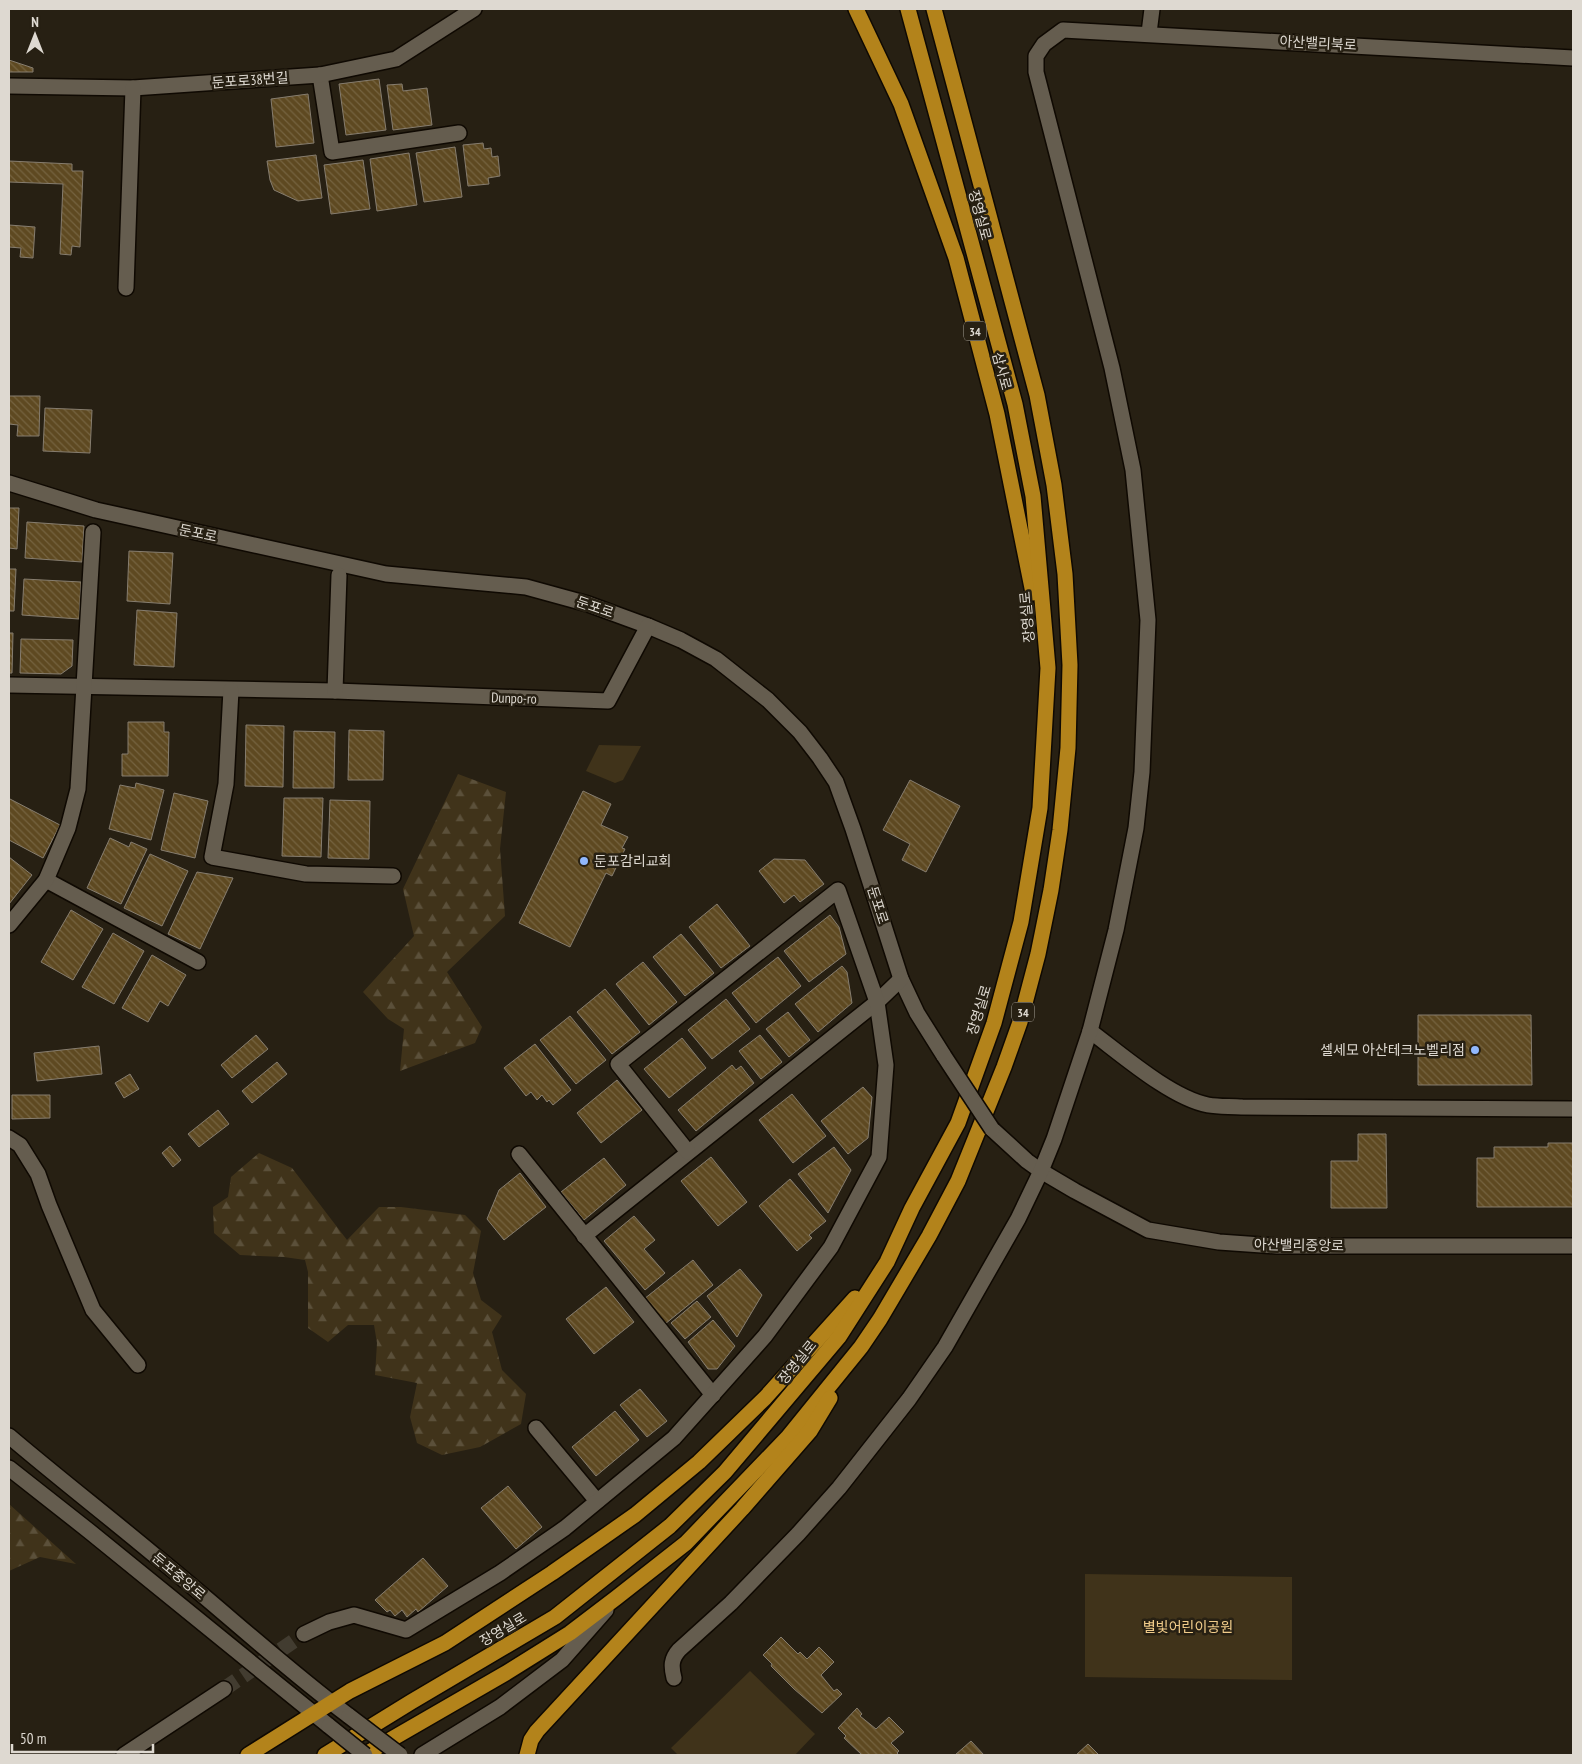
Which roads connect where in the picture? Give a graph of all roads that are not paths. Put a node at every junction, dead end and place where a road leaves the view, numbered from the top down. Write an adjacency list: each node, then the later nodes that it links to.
1 (474, 9): 8 (street, 둔포로38번길)
2 (856, 9): 17 (highway, 삼사로 / 34)
3 (908, 9): 17 (highway, 장영실로)
4 (934, 9): 38 (highway, 장영실로 / 34)
5 (1152, 9): 6 (street)
6 (1149, 34): 7 (street, 아산밸리북로); 28 (street, 아산밸리북로)
7 (1573, 58)
8 (320, 75): 10 (street, 둔포로38번길); 11 (street)
9 (9, 86): 10 (street, 둔포로38번길)
10 (134, 88): 12 (street)
11 (458, 133)
12 (126, 288)
13 (9, 483): 16 (street, 둔포로)
14 (93, 532): 19 (street)
15 (340, 575): 21 (street)
16 (648, 626): 21 (street, Dunpo-ro); 26 (street, 둔포로)
17 (1048, 668): 37 (highway, 장영실로 / 34)
18 (9, 685): 19 (street, Dunpo-ro)
19 (84, 687): 20 (street, Dunpo-ro); 23 (street)
20 (231, 690): 21 (street, Dunpo-ro); 22 (street)
21 (336, 691)
22 (394, 876)
23 (46, 880): 24 (street); 25 (street)
24 (9, 926)
25 (198, 962)
26 (901, 979): 27 (street); 30 (street, 둔포로, bridge)
27 (877, 1002): 32 (street); 32 (street); 40 (street)
28 (1090, 1031): 29 (street); 34 (street)
29 (1573, 1108)
30 (992, 1129): 34 (street, 아산밸리중앙로)
31 (9, 1138): 39 (street)
32 (688, 1152): 35 (street)
33 (519, 1154): 35 (street)
34 (1041, 1172): 36 (street, 아산밸리중앙로); 47 (street)
35 (584, 1236): 40 (street)
36 (1573, 1246)
37 (887, 1262): 49 (highway); 53 (highway, 장영실로 / 34)
38 (861, 1347): 45 (highway, 장영실로 / 34); 57 (highway)
39 (138, 1365)
40 (713, 1395): 44 (street)
41 (536, 1428): 44 (street)
42 (9, 1436): 49 (street, 둔포중앙로)
43 (9, 1468): 50 (street, 둔포중앙로)
44 (598, 1501): 46 (street)
45 (616, 1598): 54 (highway, 장영실로 / 34); 56 (street)
46 (304, 1634)
47 (674, 1678)
48 (224, 1689): 51 (street)
49 (331, 1703): 50 (highway); 55 (street, 둔포중앙로, bridge)
50 (313, 1713): 52 (highway); 54 (street, 둔포중앙로, bridge)
51 (124, 1755)
52 (248, 1755)
53 (325, 1755)
54 (365, 1755)
55 (400, 1755)
56 (422, 1755)
57 (527, 1755)

